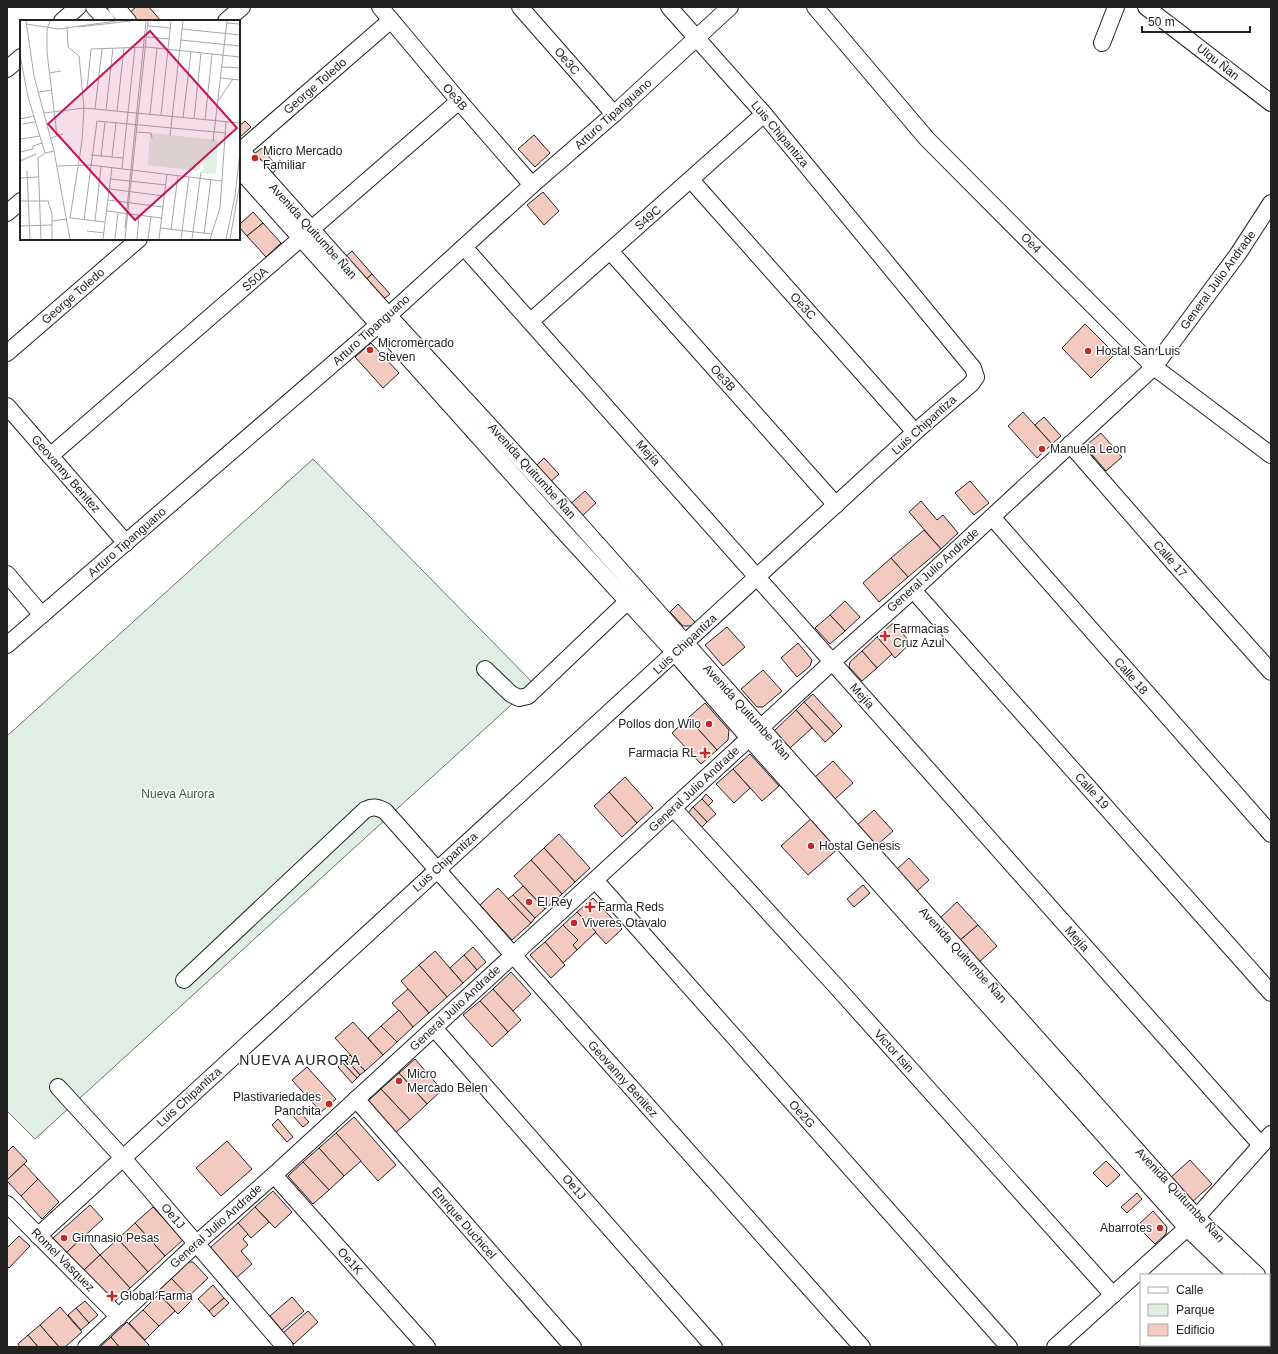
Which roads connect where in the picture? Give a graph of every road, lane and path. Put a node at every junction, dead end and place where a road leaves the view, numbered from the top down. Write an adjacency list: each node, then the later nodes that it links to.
1 (78, 7): 12 (street)
2 (94, 7): 13 (street)
3 (116, 7): 14 (street)
4 (242, 7): 15 (street)
5 (380, 7): 16 (street, Oe3B)
6 (520, 7): 23 (street, Oe3C)
7 (669, 7): 17 (street, Luis Chipantiza)
8 (730, 7): 17 (street, Arturo Tipanguano)
9 (816, 7): 39 (street, Oe4)
10 (1116, 7): 18 (street)
11 (1146, 7): 22 (street, Ulqu Ñan)
12 (63, 20)
13 (106, 20)
14 (127, 20)
15 (227, 20)
16 (391, 20): 21 (street, Oe3B); 25 (street, George Toledo)
17 (697, 38): 23 (street, Arturo Tipanguano); 24 (street, Luis Chipantiza)
18 (1102, 43)
19 (20, 58): 20 (street)
20 (7, 68)
21 (459, 101): 28 (street, Oe3B); 32 (street, S50A)
22 (1271, 103)
23 (614, 114): 28 (street, Arturo Tipanguano)
24 (764, 114): 27 (street, S49C); 41 (street, Luis Chipantiza)
25 (240, 150): 32 (street, Avenida Quitumbe Ñan)
26 (240, 170): 32 (street, Avenida Quitumbe Ñan)
27 (691, 180): 35 (street, S49C); 41 (street, Oe3C)
28 (532, 185): 34 (street, Arturo Tipanguano)
29 (20, 202): 31 (street)
30 (1271, 203): 39 (street, General Julio Andrade)
31 (7, 213)
32 (306, 234): 36 (street, Avenida Quitumbe Ñan); 44 (street, S50A)
33 (138, 240): 38 (street, George Toledo)
34 (464, 247): 36 (street, Arturo Tipanguano); 37 (street, Mejía)
35 (610, 251): 37 (street, S49C); 45 (street, Oe3B)
36 (383, 320): 47 (street, Arturo Tipanguano); 50 (street, Avenida Quitumbe Ñan); 52 (street, Avenida Quitumbe Ñan)
37 (531, 321): 49 (street, Mejía)
38 (7, 353)
39 (1154, 367): 42 (street, General Julio Andrade); 43 (street, Oe4)
40 (7, 406): 44 (street, Geovanny Benitez)
41 (915, 432): 45 (street, Luis Chipantiza)
42 (1070, 444): 46 (street, General Julio Andrade); 58 (street, Calle 17)
43 (1271, 455)
44 (50, 456): 47 (street, Geovanny Benitez)
45 (836, 505): 49 (street, Luis Chipantiza)
46 (992, 517): 51 (street, General Julio Andrade); 61 (street, Calle 18)
47 (126, 543): 53 (street, Arturo Tipanguano)
48 (7, 574): 53 (street)
49 (757, 577): 55 (street, Luis Chipantiza); 56 (street, Mejía)
50 (639, 590): 52 (street); 55 (street, Avenida Quitumbe Ñan)
51 (913, 590): 56 (street, General Julio Andrade); 66 (street, Calle 19)
52 (627, 602): 55 (street, Avenida Quitumbe Ñan); 57 (street)
53 (42, 615): 54 (street, Arturo Tipanguano)
54 (7, 645)
55 (680, 648): 59 (street, Avenida Quitumbe Ñan); 62 (street, Luis Chipantiza)
56 (832, 662): 59 (street, General Julio Andrade); 70 (street, Mejía)
57 (485, 669)
58 (1271, 672)
59 (755, 733): 60 (street, General Julio Andrade); 74 (street, Avenida Quitumbe Ñan)
60 (673, 808): 63 (street, General Julio Andrade); 79 (street, Victor Isin)
61 (1271, 834)
62 (437, 870): 64 (street, Geovanny Benitez); 65 (street, Geovanny Benitez); 71 (street, Luis Chipantiza)
63 (594, 880): 64 (street, General Julio Andrade); 87 (street, Oe2G)
64 (513, 955): 67 (street, General Julio Andrade); 86 (street, Geovanny Benitez)
65 (184, 980)
66 (1271, 993)
67 (434, 1028): 69 (street, General Julio Andrade); 85 (street, Oe1J)
68 (58, 1087): 71 (street, Oe1J)
69 (356, 1099): 72 (street, General Julio Andrade); 84 (street, Enrique Duchicel)
70 (1266, 1140): 74 (street)
71 (123, 1158): 75 (street, Luis Chipantiza); 76 (street, Oe1J)
72 (274, 1175): 76 (street, General Julio Andrade); 83 (street, Oe1K)
73 (7, 1204): 75 (street, Romel Vasquez)
74 (1192, 1223): 77 (street, Avenida Quitumbe Ñan); 78 (street, Avenida Quitumbe Ñan); 79 (street)
75 (38, 1236): 80 (street, Romel Vasquez)
76 (197, 1243): 80 (street, General Julio Andrade); 82 (street, Oe1J)
77 (1235, 1274)
78 (1257, 1274)
79 (1113, 1295): 88 (street)
80 (118, 1317): 81 (street, General Julio Andrade)
81 (86, 1347)
82 (285, 1347)
83 (426, 1347)
84 (573, 1347)
85 (714, 1347)
86 (862, 1347)
87 (1009, 1347)
88 (1055, 1347)

